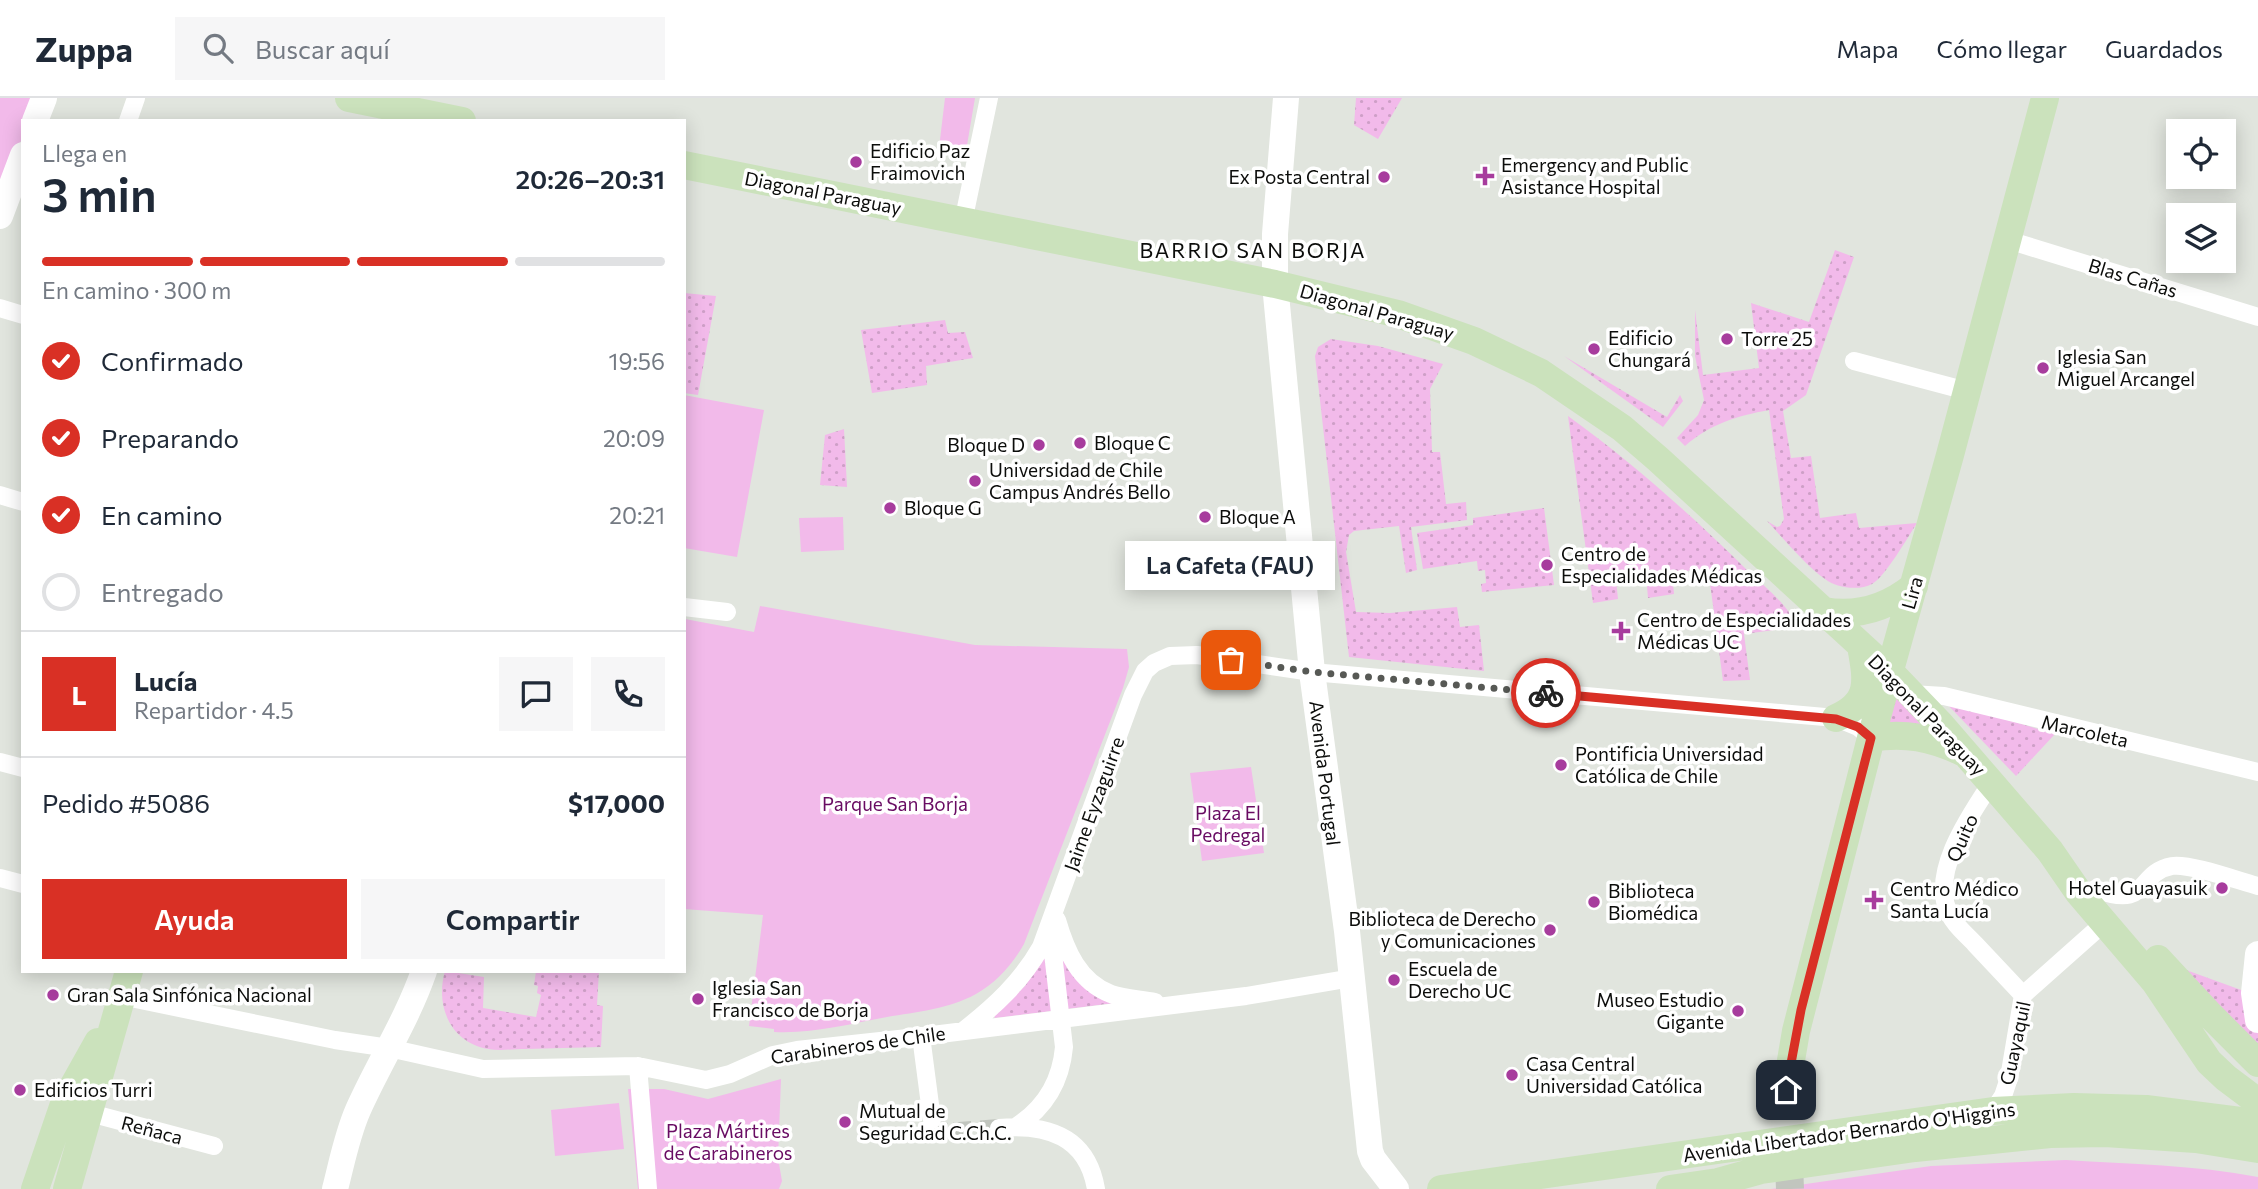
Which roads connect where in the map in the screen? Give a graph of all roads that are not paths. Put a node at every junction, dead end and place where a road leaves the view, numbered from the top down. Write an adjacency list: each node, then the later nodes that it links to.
1 (44, 98): 9 (main road)
2 (136, 98): 10 (street)
3 (349, 98): 7 (main road)
4 (989, 98): 15 (street)
5 (1286, 98): 17 (main road, Avenida Portugal)
6 (2045, 98): 16 (main road, Lira)
7 (376, 107): 8 (main road)
8 (417, 110): 11 (main road)
9 (37, 119)
10 (129, 119)
11 (454, 119)
12 (21, 160): 14 (main road)
13 (686, 166): 15 (main road, Diagonal Paraguay)
14 (0, 216)
15 (963, 222): 17 (main road, Diagonal Paraguay)
16 (2008, 240): 20 (street, Blas Cañas); 22 (main road, Lira)
17 (1275, 284): 27 (main road, Diagonal Paraguay); 30 (main road, Avenida Portugal)
18 (0, 308): 19 (street)
19 (21, 314)
20 (2258, 317)
21 (1854, 361): 22 (street)
22 (1967, 391): 25 (main road, Lira)
23 (0, 495): 24 (street)
24 (21, 501)
25 (1914, 586): 27 (main road); 31 (main road, Lira)
26 (686, 607): 28 (street)
27 (1824, 611): 29 (main road, Diagonal Paraguay)
28 (727, 612)
29 (1861, 646): 31 (main road, Diagonal Paraguay); 33 (main road)
30 (1312, 672): 33 (street); 45 (street, Jaime Eyzaguirre); 49 (main road, Avenida Portugal)
31 (1890, 672): 32 (main road, Diagonal Paraguay); 34 (main road, Lira)
32 (1911, 694): 35 (main road, Diagonal Paraguay); 38 (street, Marcoleta)
33 (1836, 719): 34 (street)
34 (1871, 738): 35 (main road); 59 (main road, Lira)
35 (1968, 754): 39 (main road, Diagonal Paraguay)
36 (0, 762): 37 (street)
37 (21, 767)
38 (2258, 772)
39 (1992, 782): 40 (main road, Diagonal Paraguay); 51 (street, Quito)
40 (2050, 850): 44 (main road, Diagonal Paraguay); 46 (main road, Diagonal Paraguay)
41 (0, 878): 42 (street)
42 (21, 883)
43 (2258, 886): 44 (street)
44 (2095, 889): 57 (main road, Diagonal Paraguay)
45 (1053, 921): 52 (street); 54 (street, Jaime Eyzaguirre); 72 (street, Jaime Eyzaguirre)
46 (2104, 923): 51 (street, Guayaquil); 60 (main road, Diagonal Paraguay)
47 (2258, 954): 53 (main road)
48 (423, 973): 56 (main road)
49 (1352, 978): 52 (street, Carabineros de Chile); 73 (main road, Avenida Portugal)
50 (125, 984): 56 (street, Carabineros de Chile); 62 (main road); 68 (main road)
51 (2023, 995): 61 (street, Guayaquil)
52 (1166, 1006): 54 (street, Carabineros de Chile)
53 (2258, 1020)
54 (963, 1031): 55 (street, Carabineros de Chile)
55 (920, 1036): 58 (street, Carabineros de Chile); 63 (street)
56 (389, 1048): 58 (street, Carabineros de Chile); 70 (main road)
57 (2258, 1063)
58 (638, 1066): 71 (street)
59 (1786, 1090)
60 (2258, 1102)
61 (1993, 1111): 64 (main road, Avenida Libertador Bernardo O'Higgins); 74 (main road, Avenida Libertador Bernardo O'Higgins)
62 (90, 1113): 65 (street, Reñaca); 69 (main road)
63 (932, 1120)
64 (2258, 1123)
65 (214, 1146)
66 (2258, 1149): 67 (main road, Avenida Libertador Bernardo O'Higgins)
67 (1722, 1185): 75 (main road, Avenida Libertador Bernardo O'Higgins)
68 (35, 1189)
69 (67, 1189)
70 (335, 1189)
71 (648, 1189)
72 (1096, 1189)
73 (1396, 1189)
74 (1441, 1189)
75 (1670, 1189)

